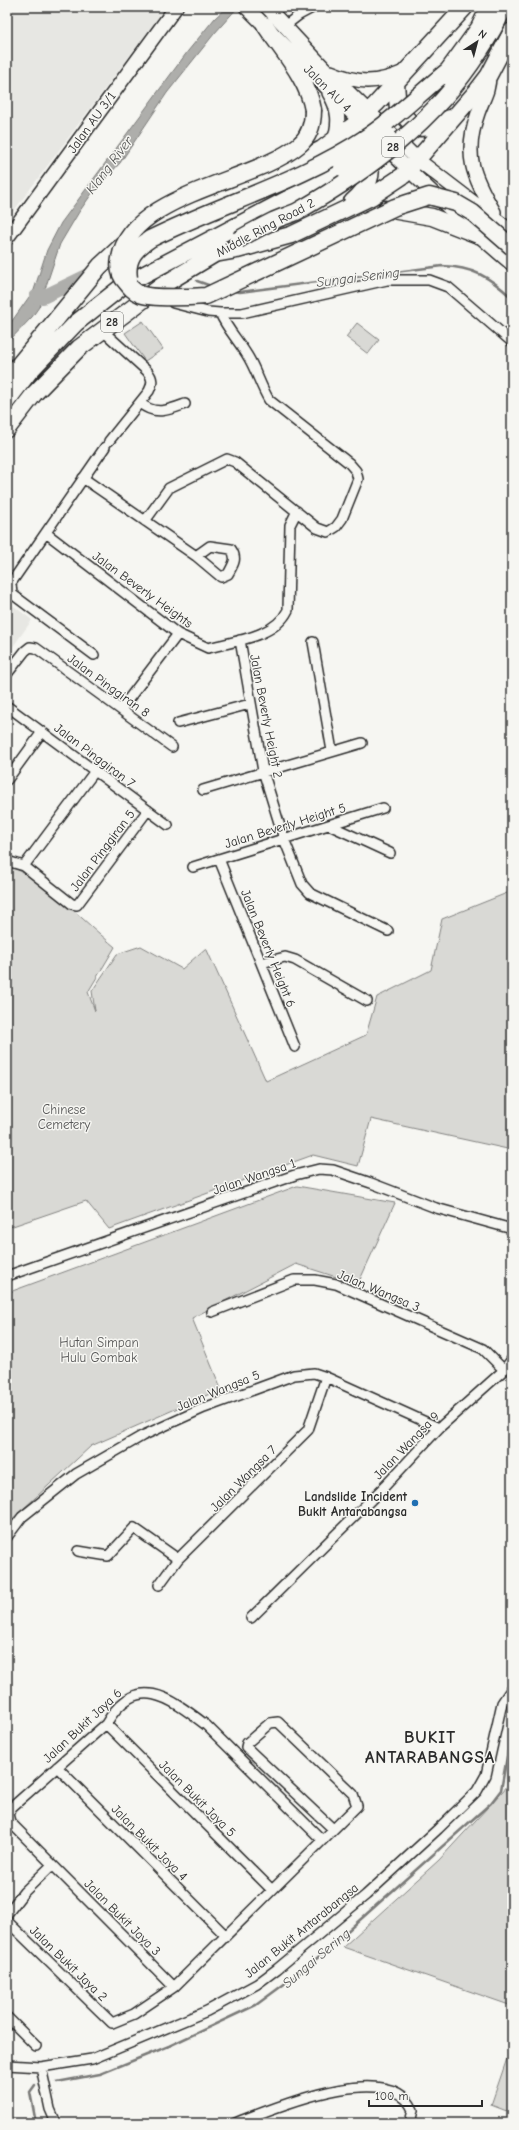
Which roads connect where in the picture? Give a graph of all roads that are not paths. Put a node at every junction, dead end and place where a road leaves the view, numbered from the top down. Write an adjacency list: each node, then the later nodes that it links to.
1 (176, 7): 25 (street, Jalan AU 3/1)
2 (267, 7): 9 (street, Jalan AU 4)
3 (314, 7): 9 (street)
4 (466, 7): 12 (highway)
5 (489, 7): 11 (highway, Middle Ring Road 2 / 28, bridge)
6 (504, 7): 27 (highway, Middle Ring Road 2 / 28, bridge)
7 (250, 10): 8 (street, Jalan AU 4)
8 (265, 25): 13 (street, Jalan AU 4); 30 (highway, bridge)
9 (286, 25): 13 (street, Jalan AU 4)
10 (512, 31): 14 (highway)
11 (450, 69): 30 (highway, bridge); 37 (highway, Middle Ring Road 2 / 28, bridge)
12 (406, 71): 13 (street); 15 (highway)
13 (323, 74): 17 (street, Jalan AU 4); 18 (street)
14 (489, 75): 16 (highway); 21 (street)
15 (396, 83): 16 (highway); 17 (highway)
16 (458, 113): 19 (highway)
17 (365, 116): 18 (highway); 19 (street, Jalan AU 4)
18 (328, 145): 20 (highway); 36 (highway, bridge)
19 (414, 165): 20 (highway); 21 (street); 24 (street)
20 (346, 209): 22 (highway)
21 (499, 221): 23 (street)
22 (321, 222): 24 (highway); 27 (highway)
23 (512, 232)
24 (478, 235): 28 (street)
25 (7, 238)
26 (512, 247): 30 (highway, bridge)
27 (215, 254): 29 (highway, Middle Ring Road 2 / 28)
28 (512, 264)
29 (184, 272): 31 (highway, Middle Ring Road 2 / 28); 32 (street)
30 (131, 288)
31 (144, 299): 32 (street); 34 (highway, Middle Ring Road 2 / 28)
32 (186, 305): 33 (street)
33 (220, 313): 35 (street); 42 (street)
34 (102, 330): 38 (street); 40 (highway, Middle Ring Road 2 / 28)
35 (512, 342)
36 (7, 379)
37 (7, 401)
38 (140, 403): 39 (street); 41 (street)
39 (185, 404)
40 (7, 429)
41 (83, 478): 43 (street); 44 (street)
42 (297, 510): 43 (street); 47 (street, Jalan Beverly Heights)
43 (145, 522): 45 (street)
44 (46, 533): 46 (street, Jalan Beverly Heights); 49 (street)
45 (196, 556)
46 (178, 634): 47 (street, Jalan Beverly Heights); 53 (street)
47 (240, 640): 51 (street, Jalan Beverly Height 2)
48 (312, 642): 58 (street)
49 (94, 654)
50 (7, 674): 53 (street, Jalan Pinggiran 8)
51 (250, 704): 54 (street); 60 (street, Jalan Beverly Height 2)
52 (7, 706): 55 (street, Jalan Pinggiran 7)
53 (121, 709): 57 (street, Jalan Pinggiran 8)
54 (178, 723)
55 (42, 732): 59 (street, Jalan Pinggiran 7); 61 (street)
56 (362, 743): 58 (street)
57 (172, 747)
58 (332, 751): 60 (street)
59 (95, 771): 64 (street, Jalan Pinggiran 7); 71 (street)
60 (262, 771): 62 (street); 67 (street, Jalan Beverly Height 2)
61 (7, 780)
62 (202, 790)
63 (384, 808): 66 (street, Jalan Beverly Height 5)
64 (148, 810): 65 (street, Jalan Pinggiran 7); 71 (street, Jalan Pinggiran 5)
65 (168, 825)
66 (329, 825): 67 (street, Jalan Beverly Height 5); 68 (street)
67 (284, 839): 69 (street, Jalan Beverly Height 5); 73 (street, Jalan Beverly Height 2)
68 (390, 853)
69 (219, 859): 72 (street, Jalan Beverly Height 5); 74 (street, Jalan Beverly Height 6)
70 (7, 861): 71 (street)
71 (24, 866)
72 (193, 867)
73 (388, 932)
74 (261, 964): 75 (street); 76 (street, Jalan Beverly Height 6)
75 (367, 1001)
76 (295, 1047)
77 (512, 1228): 78 (street, Jalan Wangsa 1)
78 (7, 1276)
79 (212, 1312): 81 (street, Jalan Wangsa 3)
80 (512, 1360): 81 (street, Jalan Wangsa 9)
81 (504, 1370): 83 (street, Jalan Wangsa 9)
82 (326, 1378): 83 (street, Jalan Wangsa 5); 84 (street, Jalan Wangsa 5); 86 (street, Jalan Wangsa 7)
83 (439, 1428): 88 (street, Jalan Wangsa 9)
84 (7, 1537)
85 (78, 1551): 86 (street)
86 (178, 1559): 87 (street, Jalan Wangsa 7)
87 (159, 1585)
88 (251, 1618)
89 (512, 1688): 103 (street, Jalan Bukit Antarabangsa)
90 (106, 1724): 91 (street, Jalan Bukit Jaya 6); 93 (street, Jalan Bukit Jaya 6); 95 (street, Jalan Bukit Jaya 5)
91 (57, 1767): 94 (street, Jalan Bukit Jaya 6); 98 (street, Jalan Bukit Jaya 4)
92 (333, 1829): 92 (street); 93 (street)
93 (322, 1840): 95 (street)
94 (52, 1865): 96 (street); 99 (street, Jalan Bukit Jaya 3)
95 (272, 1890): 98 (street)
96 (7, 1914)
97 (7, 1921): 99 (street, Jalan Bukit Jaya 2)
98 (226, 1936): 99 (street)
99 (174, 1987)
100 (7, 2017): 101 (street)
101 (36, 2046)
102 (7, 2064): 103 (street, Jalan Bukit Antarabangsa)
103 (41, 2067): 104 (street)
104 (56, 2123)
105 (235, 2123): 106 (street)
106 (410, 2123)

